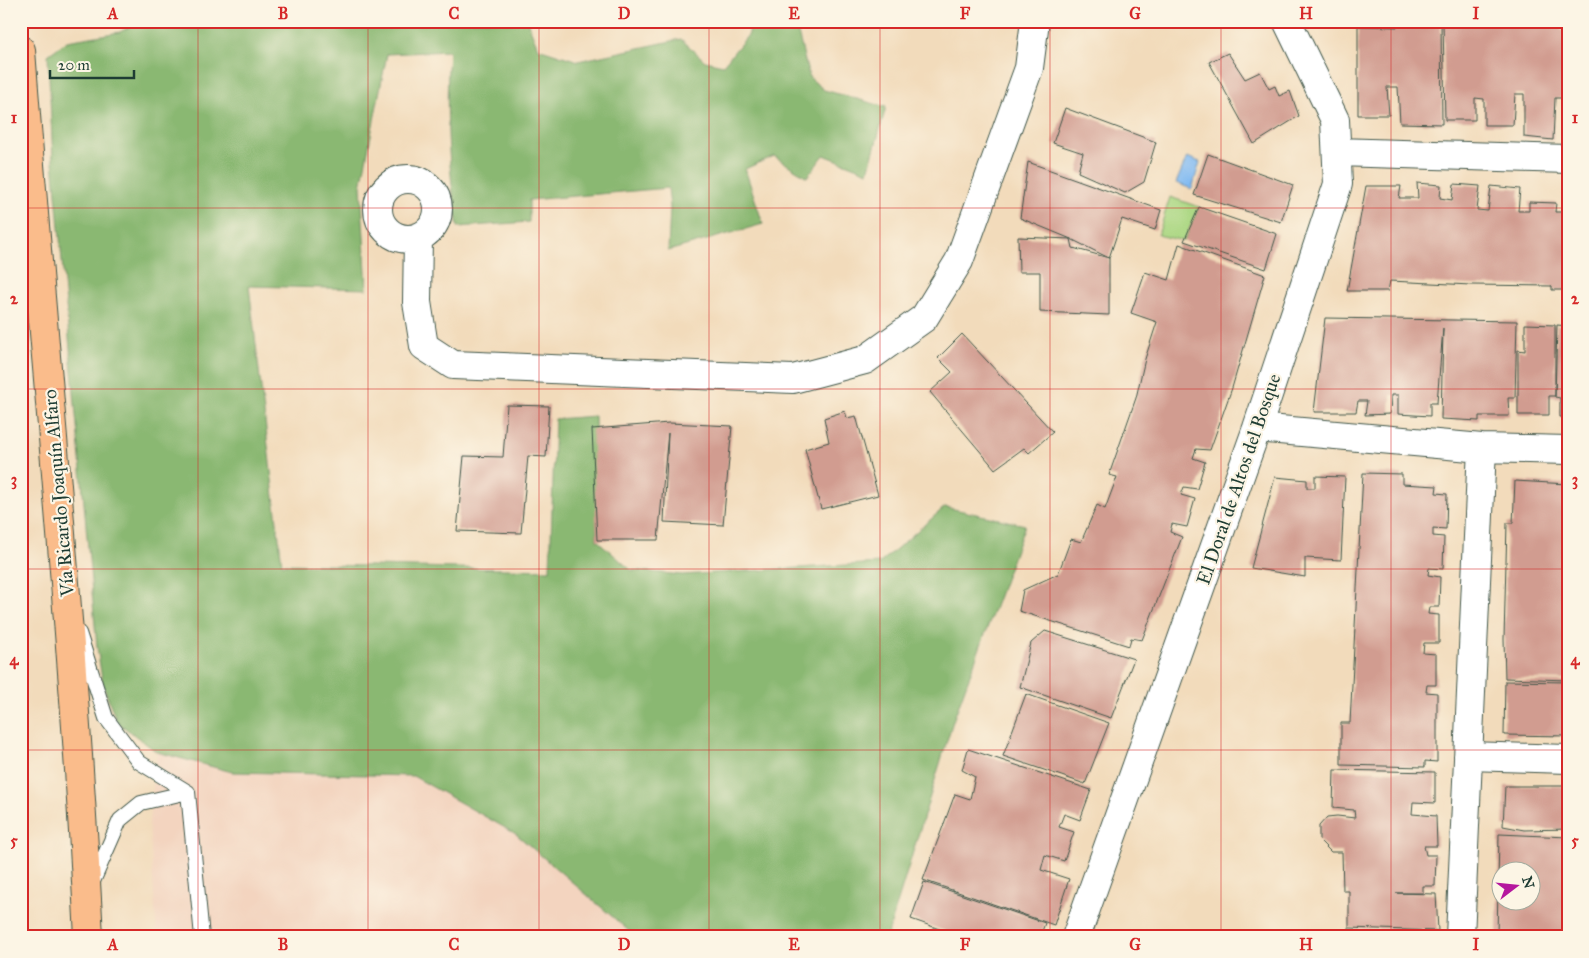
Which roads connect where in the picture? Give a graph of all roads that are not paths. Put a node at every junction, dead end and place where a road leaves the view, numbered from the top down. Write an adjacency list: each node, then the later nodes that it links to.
1 (1035, 21): 7 (street)
2 (1287, 21): 4 (street, El Doral de Altos del Bosque)
3 (21, 50): 6 (main road, Vía Ricardo Joaquín Alfaro)
4 (1337, 152): 5 (street); 8 (street, El Doral de Altos del Bosque)
5 (1568, 159)
6 (28, 227): 11 (main road, Vía Ricardo Joaquín Alfaro)
7 (418, 237)
8 (1257, 428): 9 (street); 18 (street, El Doral de Altos del Bosque)
9 (1482, 448): 10 (street); 12 (street)
10 (1568, 450)
11 (67, 599): 14 (lane); 15 (main road, Vía Ricardo Joaquín Alfaro)
12 (1468, 756): 13 (street); 19 (street)
13 (1568, 758)
14 (188, 792): 15 (lane); 17 (lane)
15 (87, 896): 16 (main road, Vía Ricardo Joaquín Alfaro)
16 (89, 937)
17 (202, 937)
18 (1076, 937)
19 (1460, 937)

